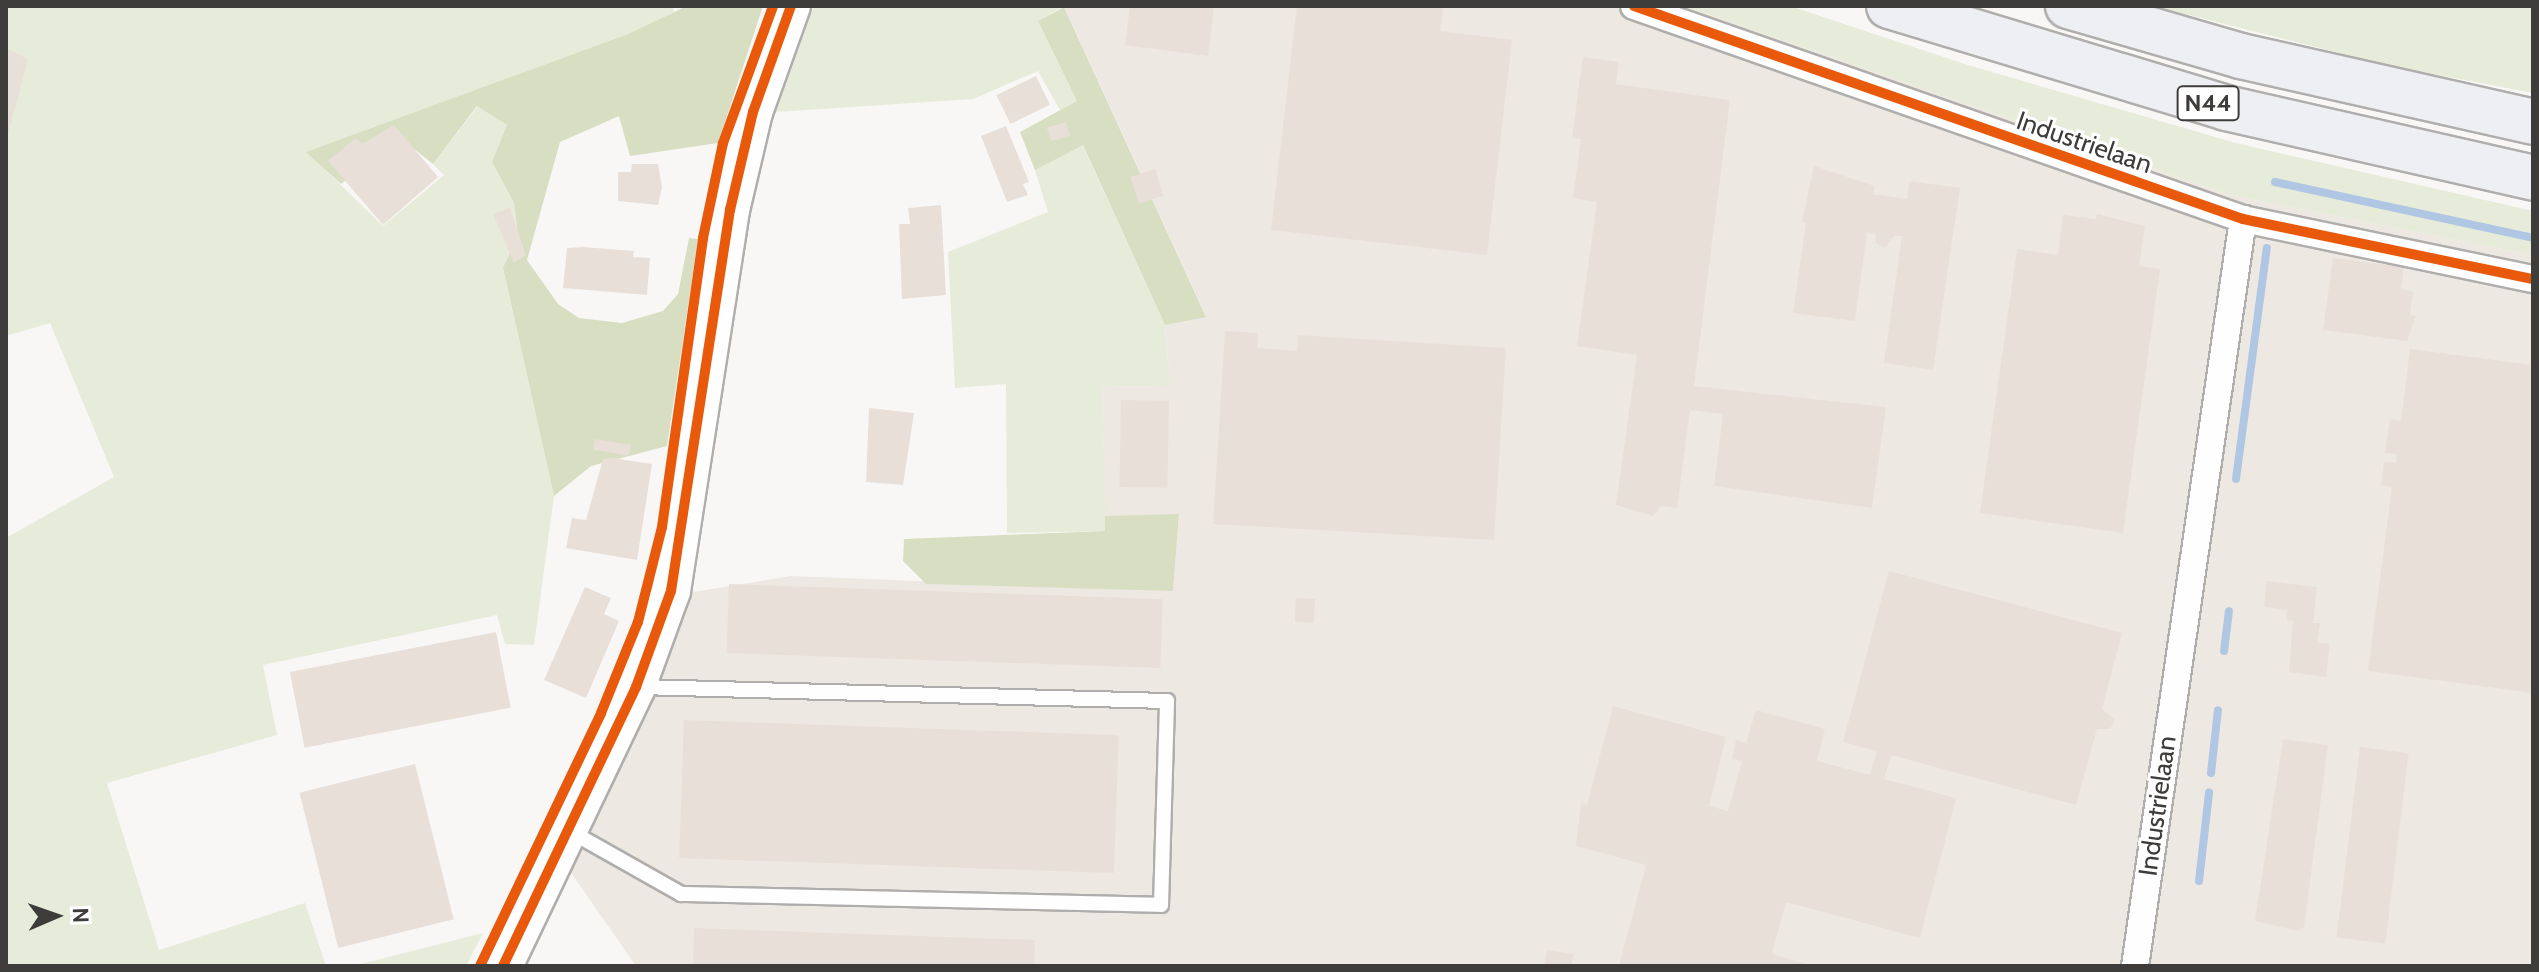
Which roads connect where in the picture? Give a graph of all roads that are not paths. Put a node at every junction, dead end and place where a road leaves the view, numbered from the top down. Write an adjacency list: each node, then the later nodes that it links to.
1 (791, 6): 9 (street)
2 (1634, 6): 7 (street, Industrielaan)
3 (1889, 6): 6 (highway, N44)
4 (2068, 6): 5 (highway, N44)
5 (2533, 122)
6 (2533, 178)
7 (2243, 219): 8 (street, Industrielaan); 12 (street, Industrielaan)
8 (2533, 279)
9 (636, 687): 10 (street); 10 (lane)
10 (568, 830): 11 (street)
11 (503, 966)
12 (2135, 966)

